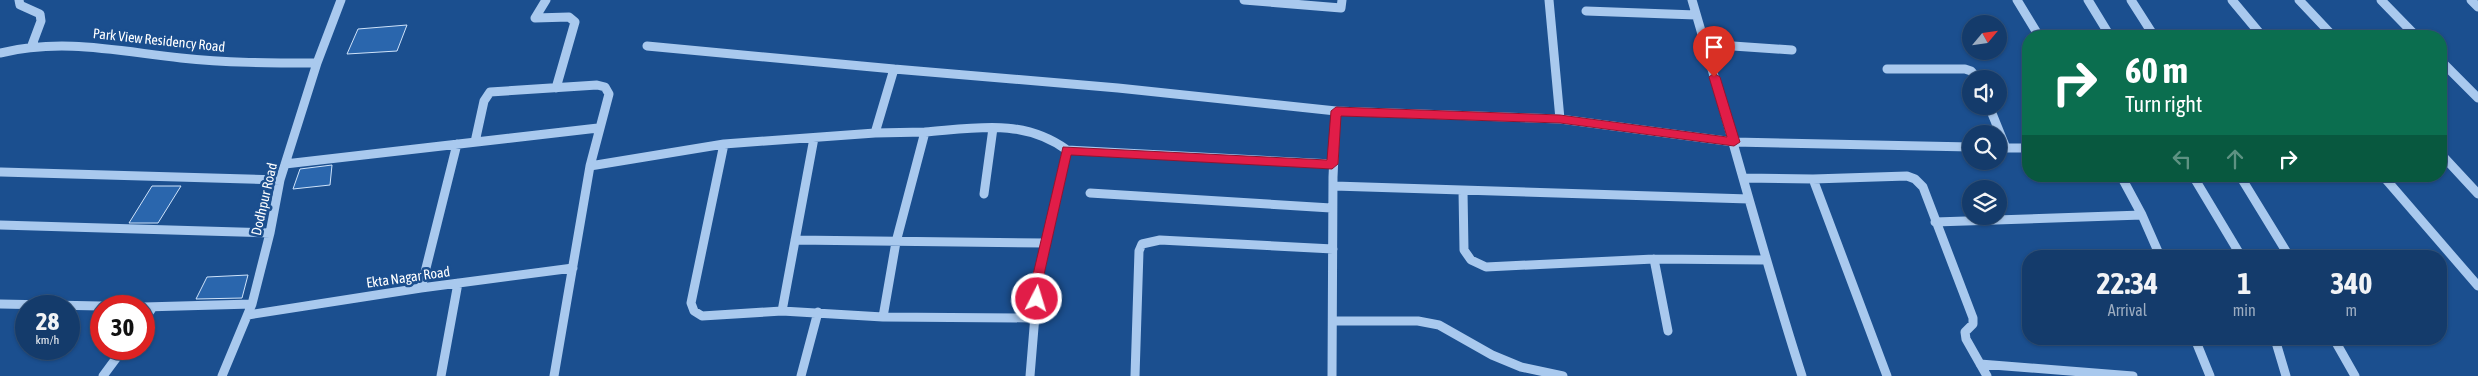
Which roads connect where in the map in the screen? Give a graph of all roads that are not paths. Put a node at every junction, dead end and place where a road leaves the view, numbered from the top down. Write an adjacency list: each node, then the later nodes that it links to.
1 (19, 0): 25 (street)
2 (341, 0): 30 (street, Dodhpur Road)
3 (546, 0): 35 (street)
4 (1238, 0): 5 (street)
5 (1244, 0): 6 (street)
6 (1342, 0)
7 (1548, 0): 38 (street)
8 (1692, 0): 18 (street)
9 (2017, 0): 19 (street)
10 (2088, 0): 20 (street)
11 (2130, 0): 21 (street)
12 (2232, 0): 22 (street)
13 (2299, 0): 23 (street)
14 (2381, 0): 24 (street)
15 (2471, 0): 16 (street)
16 (2478, 7)
17 (1586, 11): 18 (street)
18 (1696, 15): 26 (street)
19 (2035, 30)
20 (2106, 30)
21 (2150, 30)
22 (2257, 30)
23 (2327, 30)
24 (2410, 30)
25 (32, 44): 29 (street, Park View Residency Road); 30 (street, Park View Residency Road)
26 (1704, 44): 28 (street); 45 (street)
27 (647, 46): 32 (street)
28 (1792, 50)
29 (0, 53)
30 (317, 63): 53 (street, Dodhpur Road)
31 (2447, 67): 36 (street)
32 (894, 69): 37 (street); 42 (street)
33 (1887, 69): 34 (street)
34 (1969, 70)
35 (556, 88): 39 (street); 44 (street)
36 (2478, 98)
37 (1336, 111): 38 (street); 54 (street)
38 (1560, 119): 45 (street)
39 (598, 128): 44 (street); 55 (street)
40 (993, 128): 41 (street); 51 (street); 67 (street)
41 (925, 132): 42 (street); 76 (street)
42 (875, 133): 43 (street)
43 (814, 138): 47 (street); 75 (street)
44 (475, 142): 46 (street)
45 (1734, 142): 48 (street); 57 (street)
46 (457, 144): 53 (street); 89 (street)
47 (724, 144): 55 (street); 94 (street)
48 (1962, 147)
49 (2007, 148): 50 (street)
50 (2022, 148)
51 (1066, 150): 54 (street); 77 (street)
52 (2447, 160): 68 (street)
53 (286, 164): 59 (street, Dodhpur Road)
54 (1332, 164): 64 (street)
55 (590, 166): 86 (street)
56 (0, 172): 59 (street)
57 (1744, 178): 58 (street); 69 (street)
58 (1813, 179): 72 (street); 117 (street)
59 (280, 180): 74 (street, Dodhpur Road)
60 (2124, 182): 71 (street)
61 (2197, 182): 80 (street)
62 (2244, 182): 81 (street)
63 (2388, 182): 83 (street)
64 (1334, 186): 65 (street); 70 (street)
65 (1463, 191): 69 (street); 84 (street)
66 (1090, 193): 70 (street)
67 (984, 194)
68 (2478, 194)
69 (1750, 200): 85 (street)
70 (1331, 208): 78 (street)
71 (2142, 215): 72 (street); 79 (street)
72 (1935, 222): 105 (street)
73 (0, 225): 74 (street)
74 (270, 232): 91 (street, Dodhpur Road)
75 (795, 240): 76 (street); 94 (street)
76 (896, 242): 77 (street); 97 (street)
77 (1045, 243): 98 (street)
78 (1332, 249): 99 (street); 113 (street)
79 (2157, 250)
80 (2237, 250)
81 (2285, 250)
82 (2447, 250): 88 (street)
83 (2447, 250)
84 (1654, 259): 85 (street); 100 (street)
85 (1766, 260): 116 (street)
86 (573, 268): 87 (street, Ekta Nagar Road); 110 (street)
87 (458, 283): 89 (street, Ekta Nagar Road); 109 (street)
88 (2478, 286)
89 (421, 288): 96 (street, Ekta Nagar Road)
90 (0, 304): 92 (street)
91 (252, 304): 93 (street); 96 (street, Dodhpur Road)
92 (90, 306)
93 (155, 307)
94 (782, 311): 95 (street)
95 (818, 312): 97 (street); 111 (street)
96 (248, 315): 108 (street, Dodhpur Road)
97 (883, 317): 98 (street)
98 (1036, 318): 112 (street)
99 (1334, 321): 114 (street); 115 (street)
100 (1668, 331)
101 (2197, 345): 120 (street)
102 (2277, 345): 121 (street)
103 (2337, 345): 122 (street)
104 (115, 360): 107 (street)
105 (1980, 364): 106 (street); 118 (street)
106 (2110, 375): 119 (street)
107 (103, 376)
108 (222, 376)
109 (441, 376)
110 (554, 376)
111 (801, 376)
112 (1030, 376)
113 (1135, 376)
114 (1332, 376)
115 (1563, 376)
116 (1802, 376)
117 (1887, 376)
118 (1987, 376)
119 (2133, 376)
120 (2210, 376)
121 (2286, 376)
122 (2355, 376)

